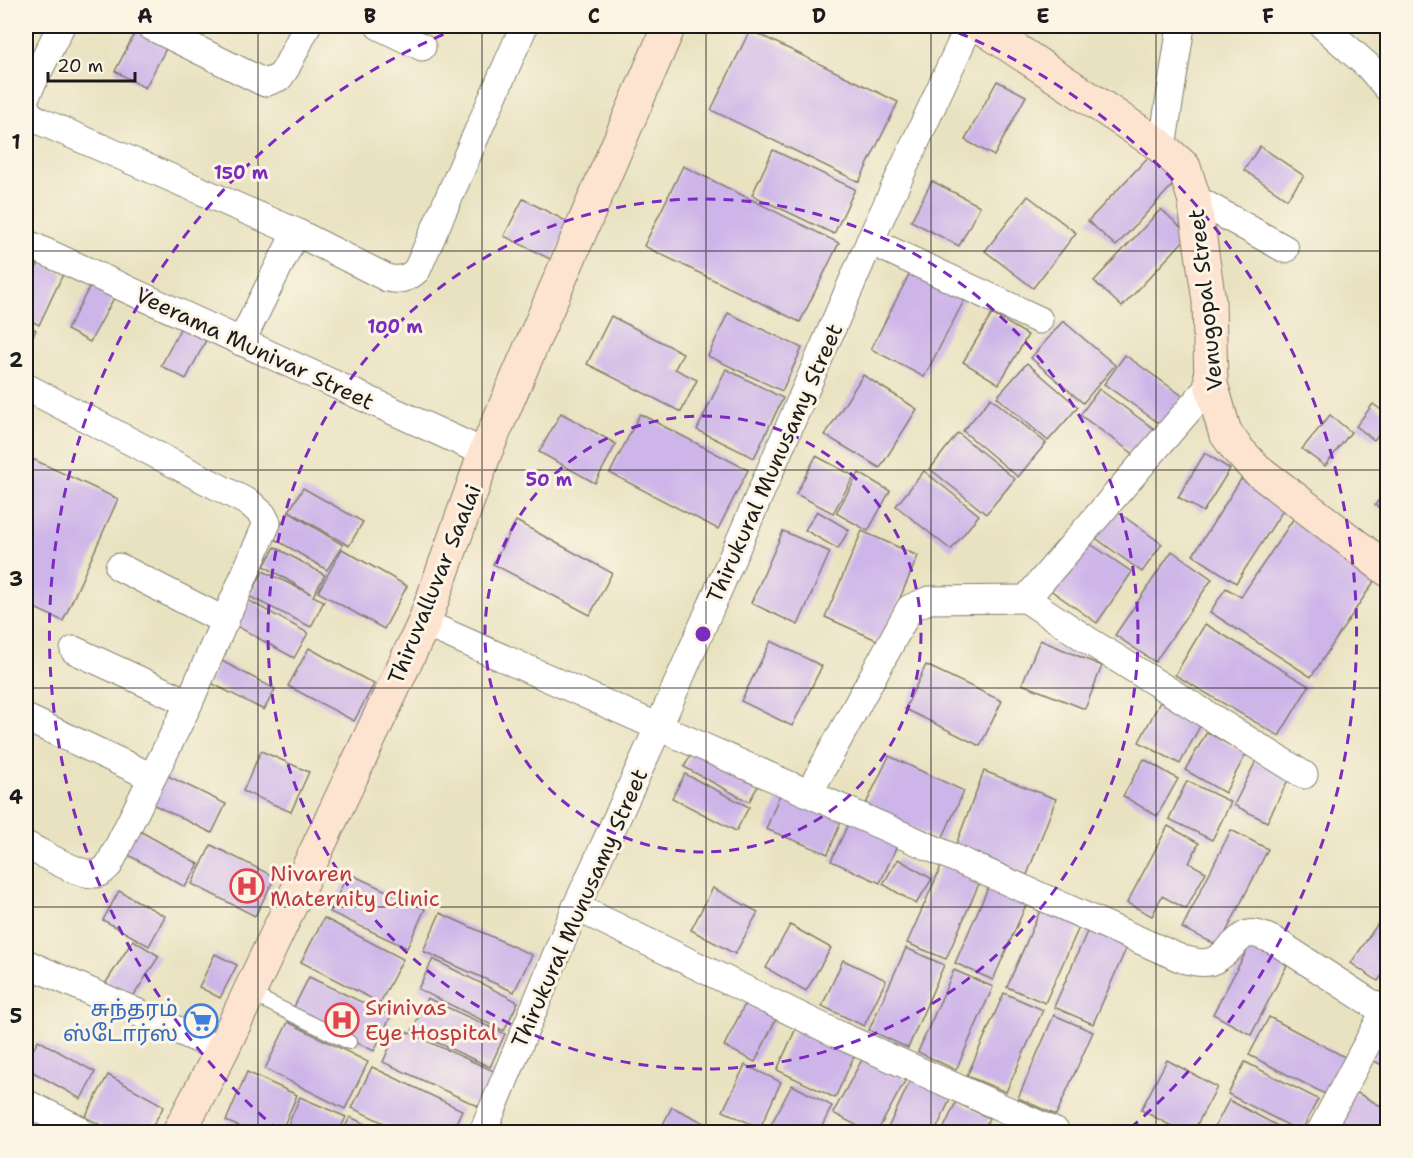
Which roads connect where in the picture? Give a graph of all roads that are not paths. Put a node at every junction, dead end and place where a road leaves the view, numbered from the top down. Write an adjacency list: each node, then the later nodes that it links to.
1 (61, 26): 13 (street)
2 (150, 26): 3 (street)
3 (307, 26)
4 (379, 26): 11 (street)
5 (524, 26): 17 (street)
6 (669, 26): 25 (street, Thiruvalluvar Saalai)
7 (969, 26): 18 (street, Thirukural Munusamy Street)
8 (980, 26): 15 (street, Venugopal Street)
9 (1181, 26): 15 (street)
10 (1323, 26): 12 (street)
11 (422, 47)
12 (1388, 90)
13 (26, 96)
14 (26, 108): 17 (street)
15 (1162, 148): 16 (street, Venugopal Street)
16 (1194, 198): 20 (street); 23 (street, Venugopal Street)
17 (296, 232): 22 (street)
18 (870, 241): 21 (street); 34 (street, Thirukural Munusamy Street)
19 (26, 246): 22 (street, Veerama Munivar Street)
20 (1285, 249)
21 (1039, 320)
22 (241, 342): 25 (street, Veerama Munivar Street)
23 (1211, 384): 27 (street, Venugopal Street); 28 (street)
24 (26, 387): 29 (street)
25 (486, 453): 30 (street, Thiruvalluvar Saalai)
26 (119, 567): 29 (street)
27 (1388, 570)
28 (1026, 599): 35 (street); 37 (street)
29 (225, 621): 32 (street)
30 (424, 623): 34 (street); 41 (street, Thiruvalluvar Saalai)
31 (74, 650): 32 (street)
32 (189, 703): 36 (street)
33 (26, 718): 36 (street)
34 (659, 726): 37 (street); 39 (street, Thirukural Munusamy Street)
35 (1304, 775)
36 (152, 777): 38 (street)
37 (809, 794): 42 (street)
38 (26, 845)
39 (576, 907): 48 (street, Thirukural Munusamy Street); 49 (street)
40 (26, 963): 44 (street)
41 (249, 993): 43 (lane); 44 (street, Thiruvalluvar Saalai)
42 (1386, 1013): 50 (street)
43 (349, 1042)
44 (222, 1050): 47 (street, Thiruvalluvar Saalai)
45 (26, 1103): 46 (street)
46 (77, 1128)
47 (179, 1132)
48 (483, 1132)
49 (1056, 1132)
50 (1320, 1132)

